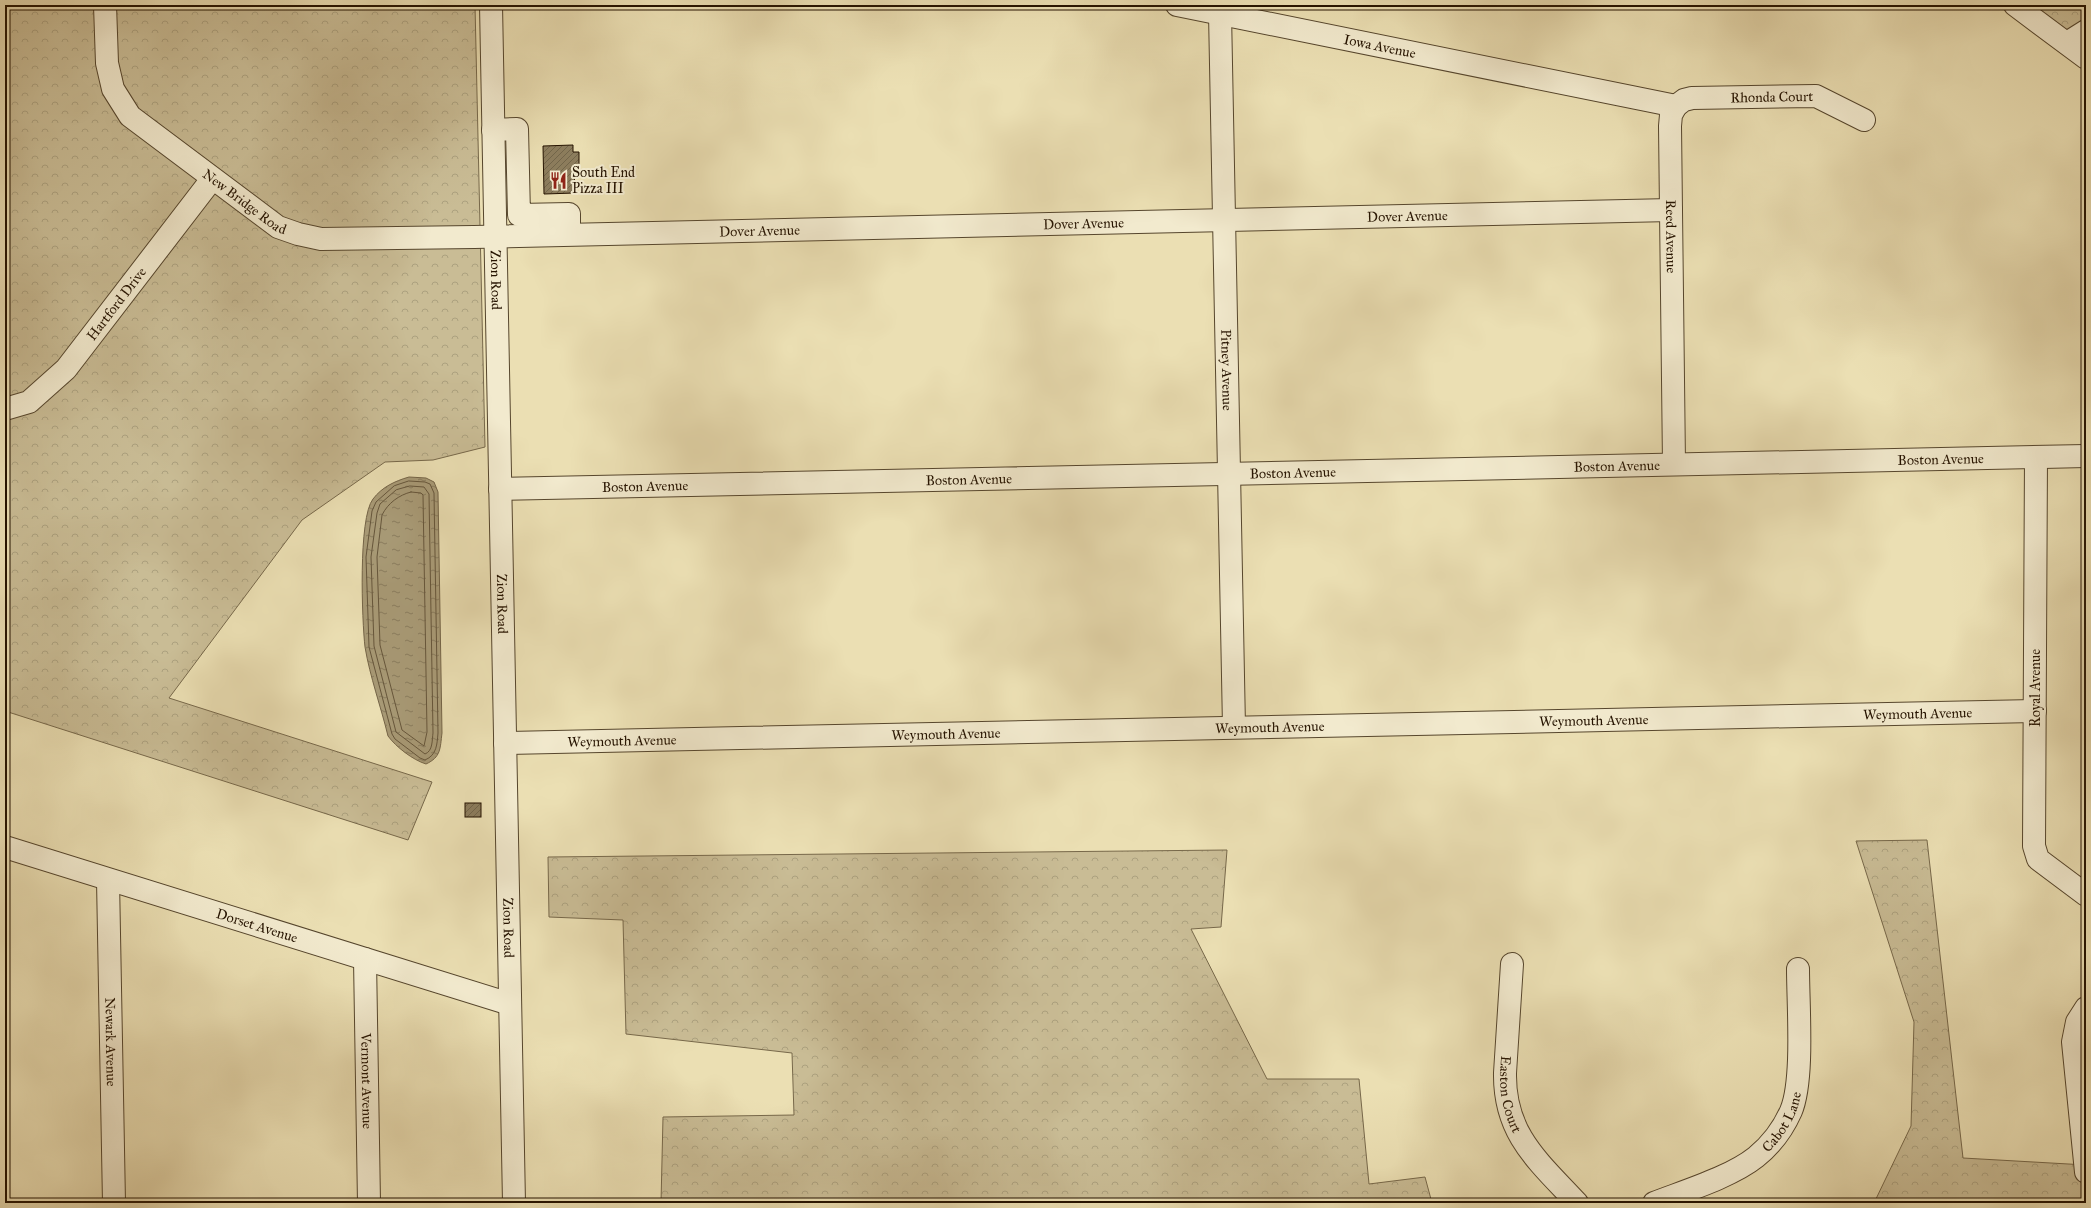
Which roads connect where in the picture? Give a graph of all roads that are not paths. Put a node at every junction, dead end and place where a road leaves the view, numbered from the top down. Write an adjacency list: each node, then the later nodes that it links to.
1 (104, 5): 12 (street, New Bridge Road)
2 (491, 5): 11 (street, Zion Road)
3 (1177, 5): 5 (street, Iowa Avenue)
4 (2015, 5): 7 (street)
5 (1220, 13): 9 (street, Iowa Avenue); 16 (street, Pitney Avenue)
6 (2086, 31): 7 (street)
7 (2066, 43): 8 (street)
8 (2086, 58)
9 (1676, 106): 10 (street, Rhonda Court); 15 (street, Reed Avenue)
10 (1864, 120)
11 (493, 130): 13 (street); 14 (street, Zion Road)
12 (212, 179): 18 (street, New Bridge Road); 19 (street, Hartford Drive)
13 (518, 206): 14 (street); 17 (street)
14 (494, 207): 18 (street, Zion Road)
15 (1671, 210): 16 (street, Dover Avenue); 22 (street, Reed Avenue)
16 (1224, 220): 17 (street, Dover Avenue); 23 (street, Pitney Avenue)
17 (569, 234): 18 (street, Dover Avenue)
18 (495, 236): 24 (street, Zion Road)
19 (5, 409)
20 (2086, 456): 21 (street, Boston Avenue)
21 (2036, 457): 22 (street, Boston Avenue); 25 (street, Royal Avenue)
22 (1674, 464): 23 (street, Boston Avenue)
23 (1230, 474): 24 (street, Boston Avenue); 26 (street, Pitney Avenue)
24 (500, 489): 27 (street, Zion Road)
25 (2035, 711): 26 (street, Weymouth Avenue); 30 (street, Royal Avenue)
26 (1234, 727): 27 (street, Weymouth Avenue)
27 (505, 743): 34 (street, Zion Road)
28 (5, 847): 29 (street, Dorset Avenue)
29 (108, 880): 31 (street, Dorset Avenue); 37 (street, Newark Avenue)
30 (2086, 895)
31 (365, 959): 34 (street, Dorset Avenue); 38 (street, Vermont Avenue)
32 (1512, 964): 40 (street, Easton Court)
33 (1798, 969): 41 (street, Cabot Lane)
34 (510, 1004): 39 (street, Zion Road)
35 (2086, 1008): 36 (street)
36 (2086, 1172)
37 (114, 1203)
38 (370, 1203)
39 (514, 1203)
40 (1577, 1203)
41 (1654, 1203)

